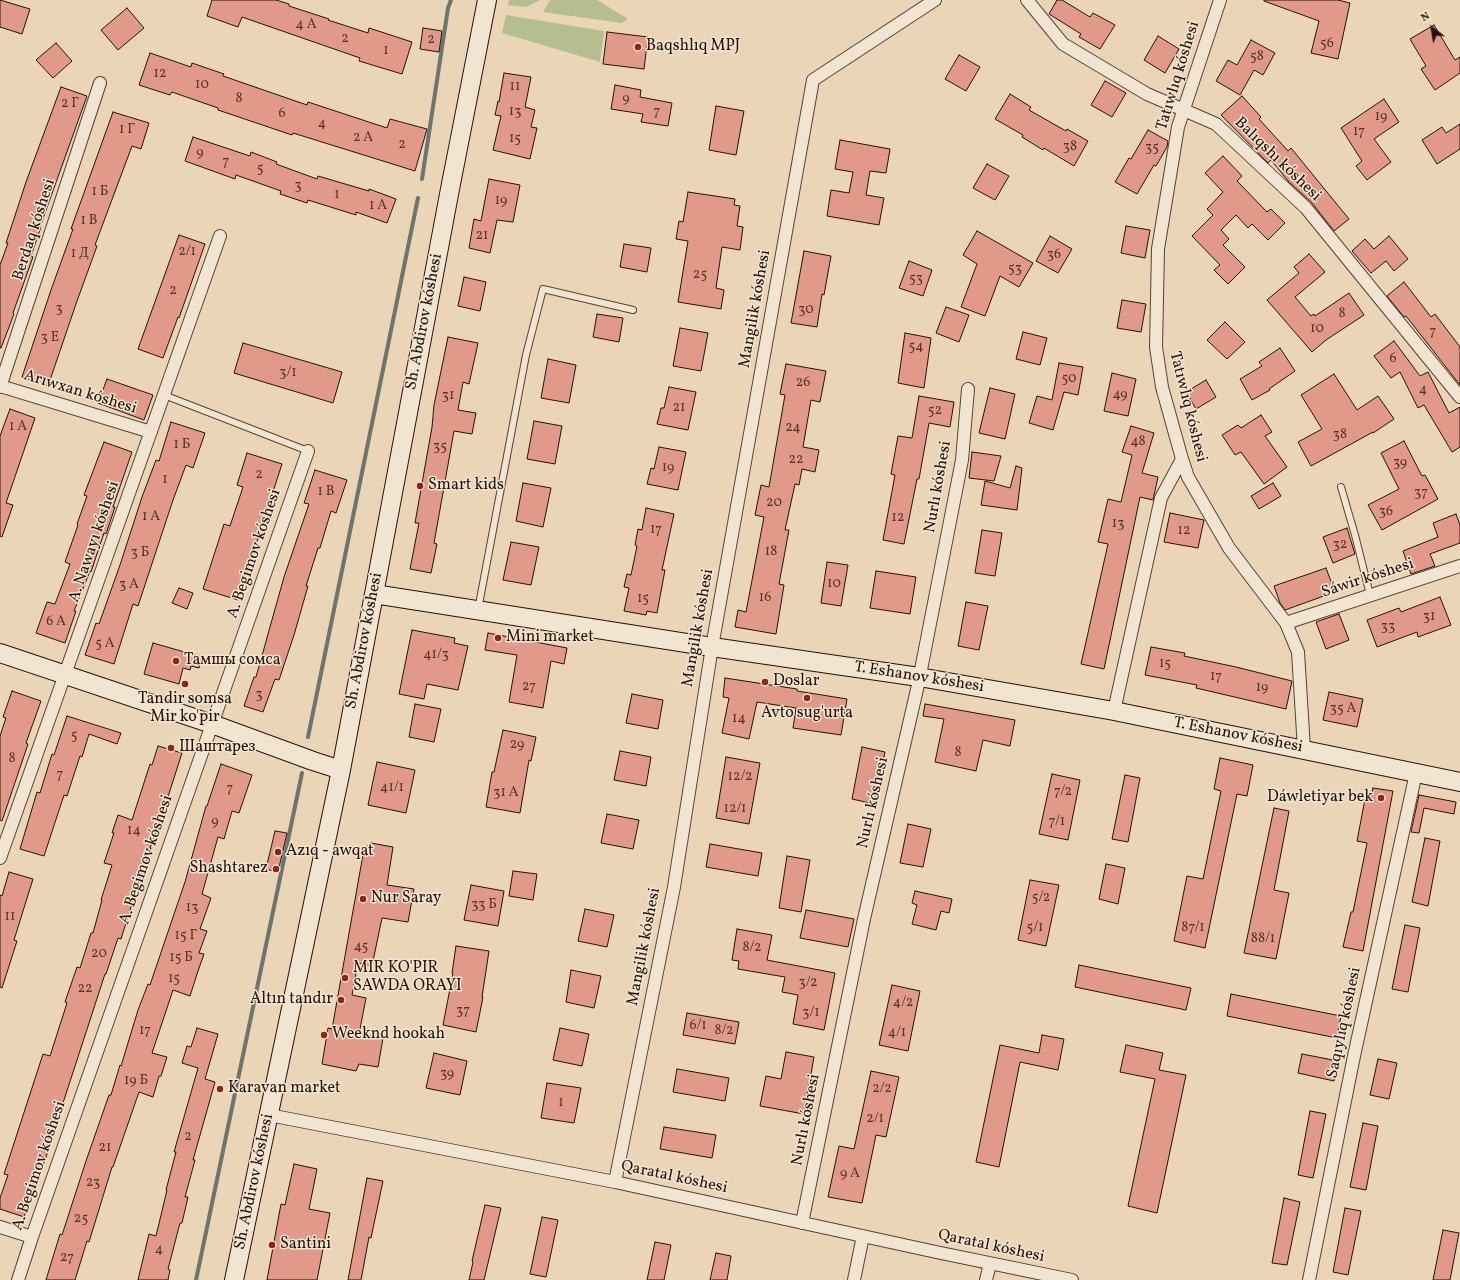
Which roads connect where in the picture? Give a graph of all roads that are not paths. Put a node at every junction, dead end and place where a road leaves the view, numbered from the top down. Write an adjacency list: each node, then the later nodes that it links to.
1 (487, 0): 18 (main road, Sh. Abdirov kóshesi)
2 (935, 0): 22 (street, Mangilik kóshesi)
3 (1027, 0): 6 (street, Balıqshı kóshesi)
4 (1220, 0): 6 (street, Tatıwlıq kóshesi)
5 (100, 82): 9 (street, Berdaq kóshesi)
6 (1184, 110): 12 (street, Balıqshı kóshesi); 15 (street, Tatıwlıq kóshesi)
7 (220, 236): 11 (street, A. Nawayı kóshesi)
8 (633, 310): 20 (lane)
9 (0, 386): 13 (street, Arıwxan kóshesi)
10 (968, 389): 25 (street, Nurlı kóshesi)
11 (164, 395): 13 (street, A. Nawayı kóshesi); 14 (lane)
12 (1460, 398)
13 (151, 432): 24 (street, A. Nawayı kóshesi)
14 (308, 451): 27 (street, A. Begimov kóshesi)
15 (1182, 459): 21 (street, Tatıwlıq kóshesi); 26 (street)
16 (1341, 487): 19 (lane)
17 (1460, 566): 19 (street, Sáwir kóshesi)
18 (374, 594): 20 (main road, T. Eshanov kóshesi); 29 (main road, Sh. Abdirov kóshesi)
19 (1370, 596): 21 (street, Sáwir kóshesi)
20 (478, 611): 22 (main road, T. Eshanov kóshesi)
21 (1286, 624): 28 (street, Tatıwlıq kóshesi)
22 (712, 647): 25 (main road, T. Eshanov kóshesi); 34 (street, Mangilik kóshesi)
23 (0, 653): 24 (main road)
24 (65, 675): 27 (main road); 32 (street, A. Nawayı kóshesi)
25 (919, 677): 26 (main road, T. Eshanov kóshesi); 35 (street, Nurlı kóshesi)
26 (1114, 710): 28 (main road, T. Eshanov kóshesi)
27 (212, 724): 29 (main road); 38 (street, A. Begimov kóshesi)
28 (1304, 749): 30 (main road, T. Eshanov kóshesi)
29 (341, 770): 33 (main road, Sh. Abdirov kóshesi)
30 (1416, 773): 31 (main road, T. Eshanov kóshesi); 45 (street, Saqıylıq kóshesi)
31 (1460, 782)
32 (0, 858)
33 (269, 1115): 34 (street, Qaratal kóshesi); 41 (main road, Sh. Abdirov kóshesi)
34 (615, 1182): 35 (street, Qaratal kóshesi)
35 (802, 1223): 37 (street, Qaratal kóshesi)
36 (0, 1227): 38 (street)
37 (863, 1236): 39 (street, Qaratal kóshesi); 42 (street)
38 (32, 1237): 40 (street, A. Begimov kóshesi)
39 (990, 1264): 43 (street); 44 (street, Qaratal kóshesi)
40 (18, 1280)
41 (234, 1280)
42 (854, 1280)
43 (986, 1280)
44 (1072, 1280)
45 (1309, 1280)

